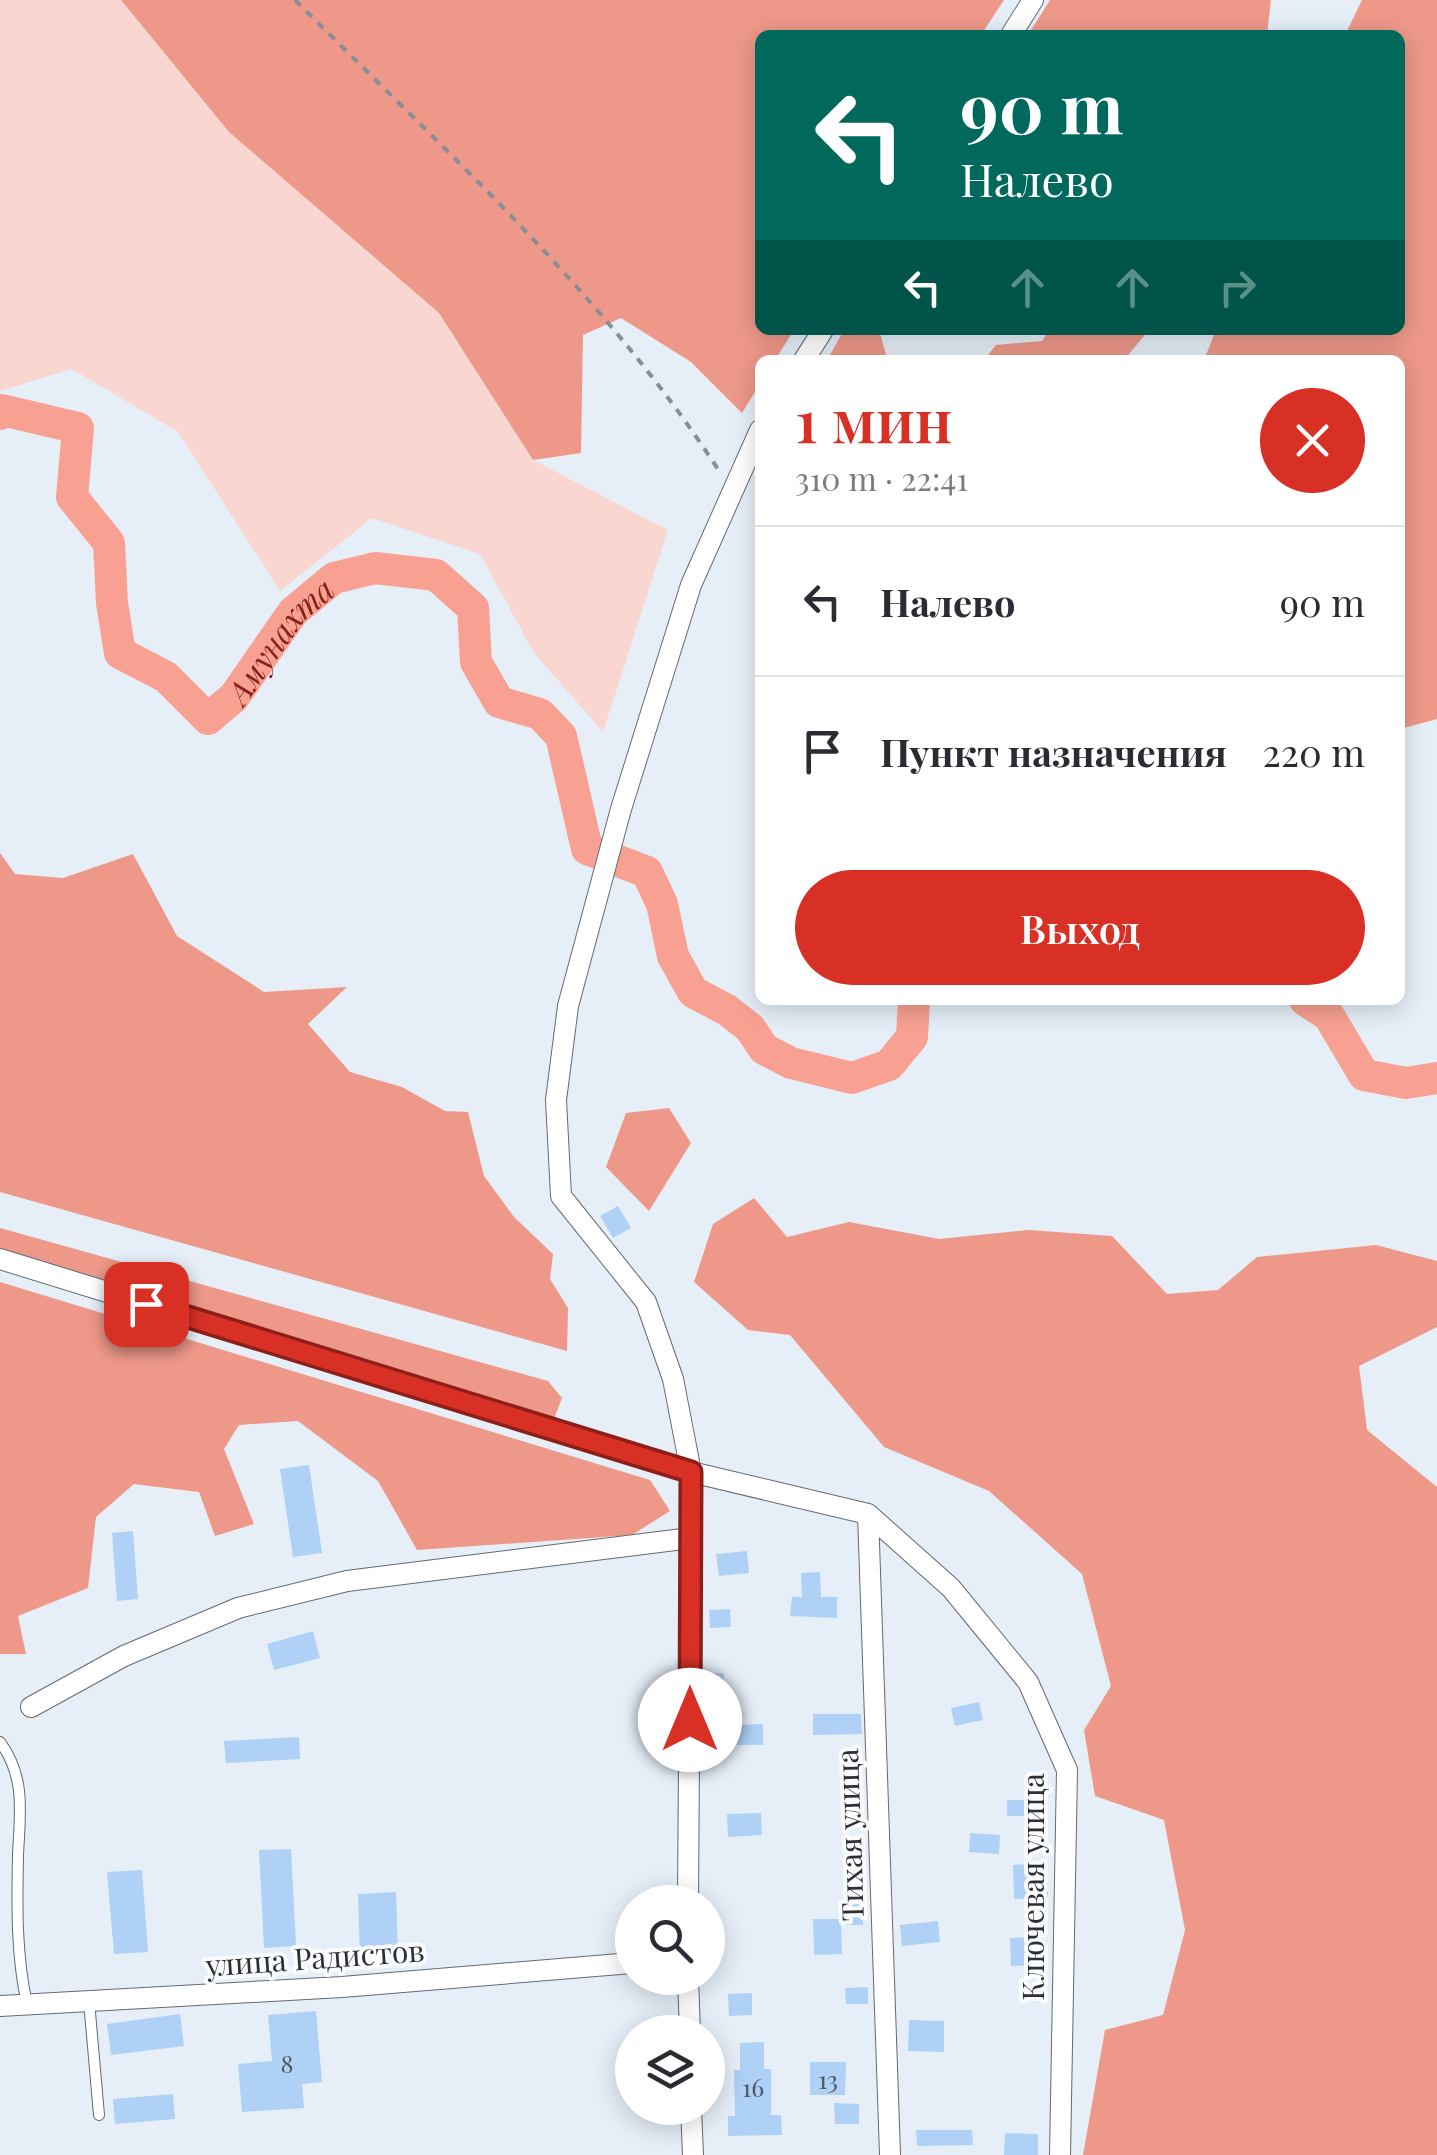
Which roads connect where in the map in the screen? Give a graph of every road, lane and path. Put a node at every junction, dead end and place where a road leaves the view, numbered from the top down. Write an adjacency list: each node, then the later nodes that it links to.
1 (295, 0): 5 (path)
2 (1033, 0): 3 (street)
3 (1014, 30)
4 (755, 441): 5 (street)
5 (732, 491): 7 (street)
6 (0, 1259): 7 (street, Ключевая улица)
7 (691, 1472): 8 (street, Ключевая улица); 9 (street)
8 (868, 1514): 20 (street, Тихая улица); 21 (street, Ключевая улица)
9 (690, 1538): 10 (street); 12 (street)
10 (30, 1707)
11 (0, 1742): 15 (lane)
12 (688, 1885)
13 (615, 1964): 14 (street, улица Радистов)
14 (89, 2000): 15 (street, улица Радистов); 17 (lane)
15 (27, 2004): 16 (street, улица Радистов)
16 (0, 2006)
17 (99, 2115)
18 (692, 2125): 19 (street)
19 (692, 2155)
20 (890, 2155)
21 (1060, 2155)

